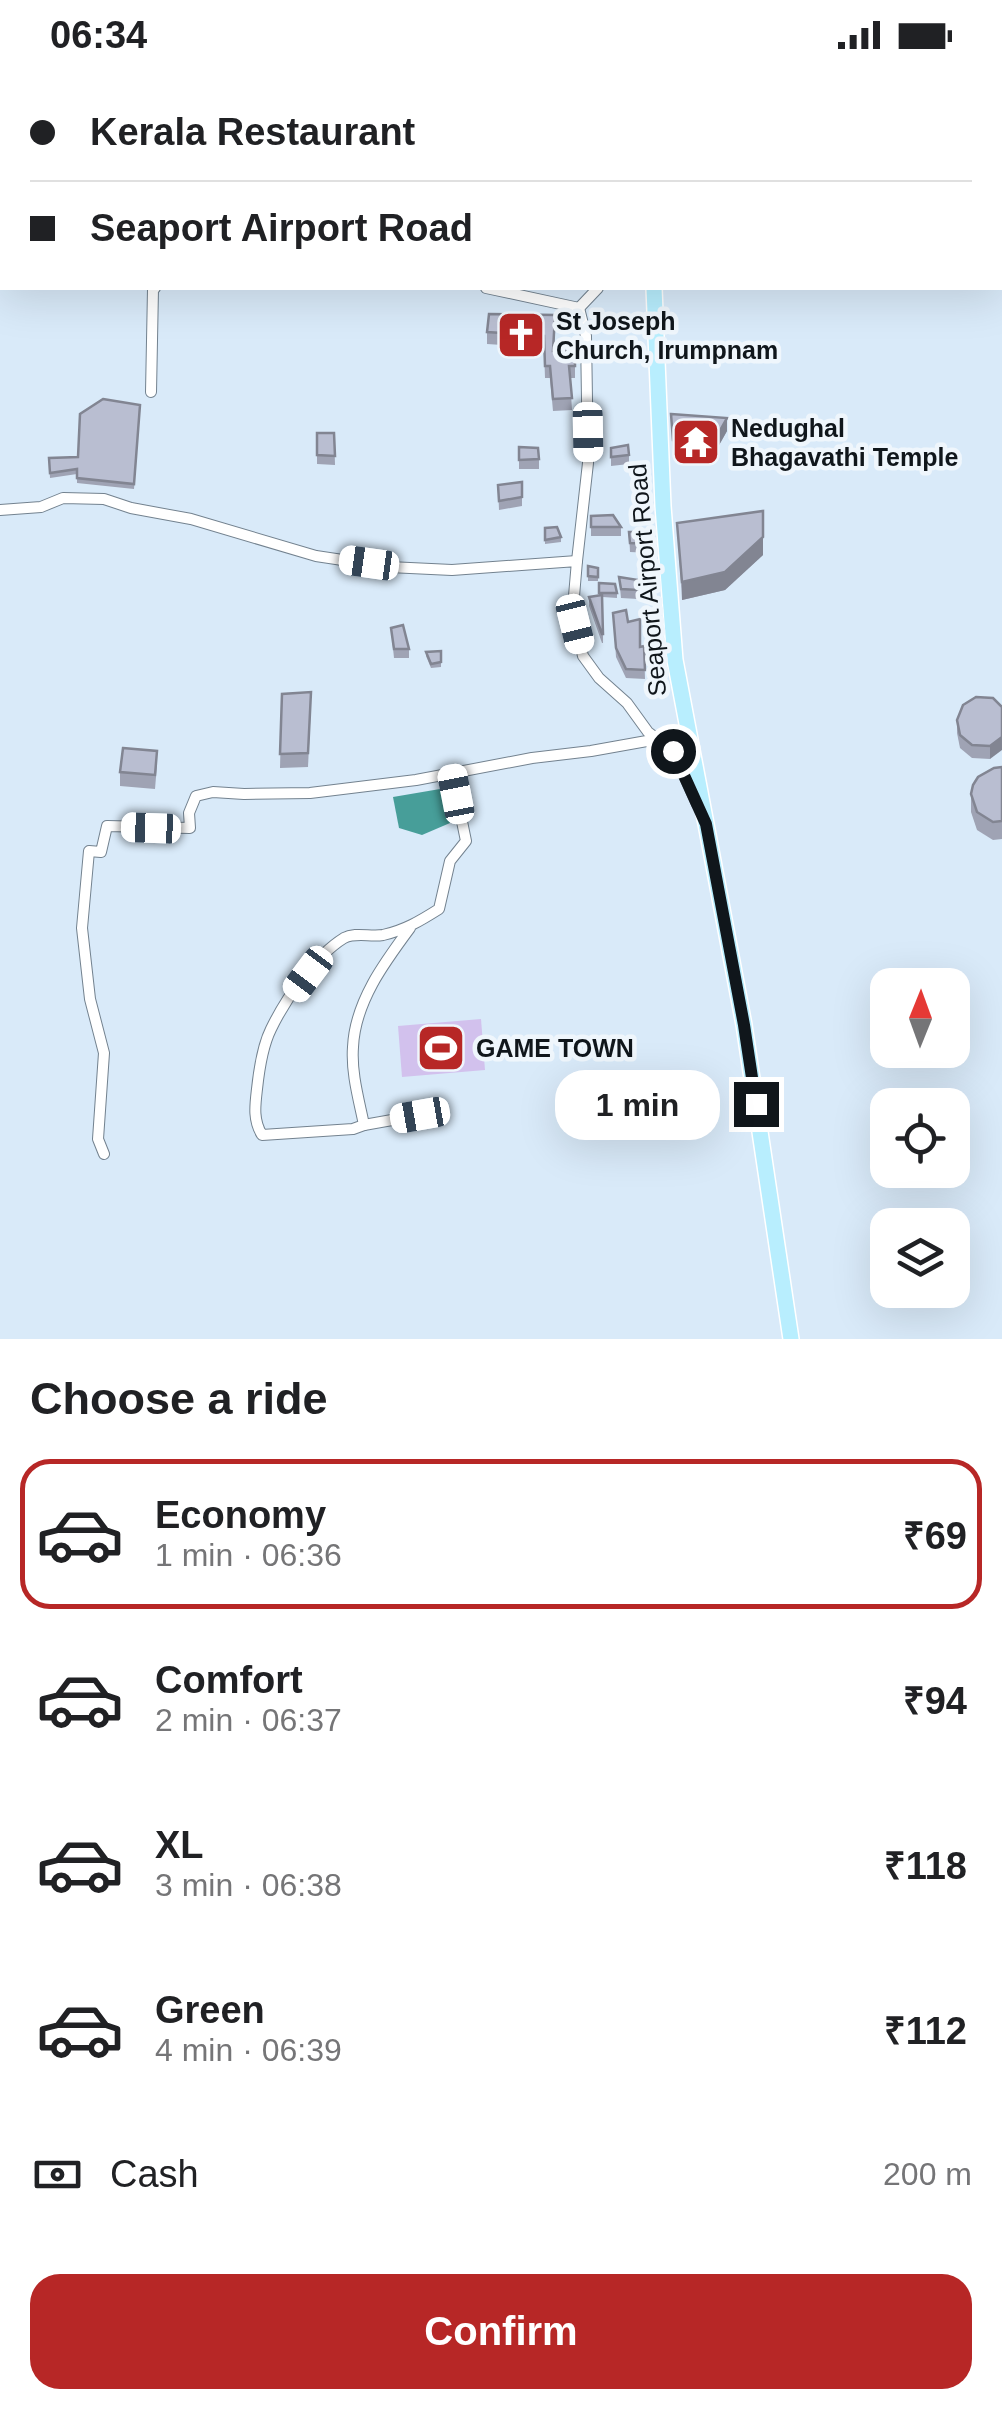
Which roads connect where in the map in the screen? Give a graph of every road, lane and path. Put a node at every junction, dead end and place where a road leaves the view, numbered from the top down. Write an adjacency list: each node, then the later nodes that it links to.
1 (153, 290): 6 (street)
2 (495, 290): 5 (street)
3 (596, 290): 5 (street)
4 (654, 290): 11 (main road, Seaport Airport Road)
5 (580, 308): 8 (street)
6 (151, 392)
7 (0, 510): 8 (street)
8 (577, 561): 9 (street)
9 (658, 739): 10 (street); 11 (street)
10 (452, 773): 12 (street); 17 (street)
11 (706, 824): 18 (main road, Seaport Airport Road)
12 (410, 928): 13 (street); 14 (street)
13 (378, 936): 14 (street); 16 (street)
14 (388, 957): 16 (street)
15 (420, 1115): 16 (street)
16 (364, 1125)
17 (104, 1154)
18 (792, 1339)

